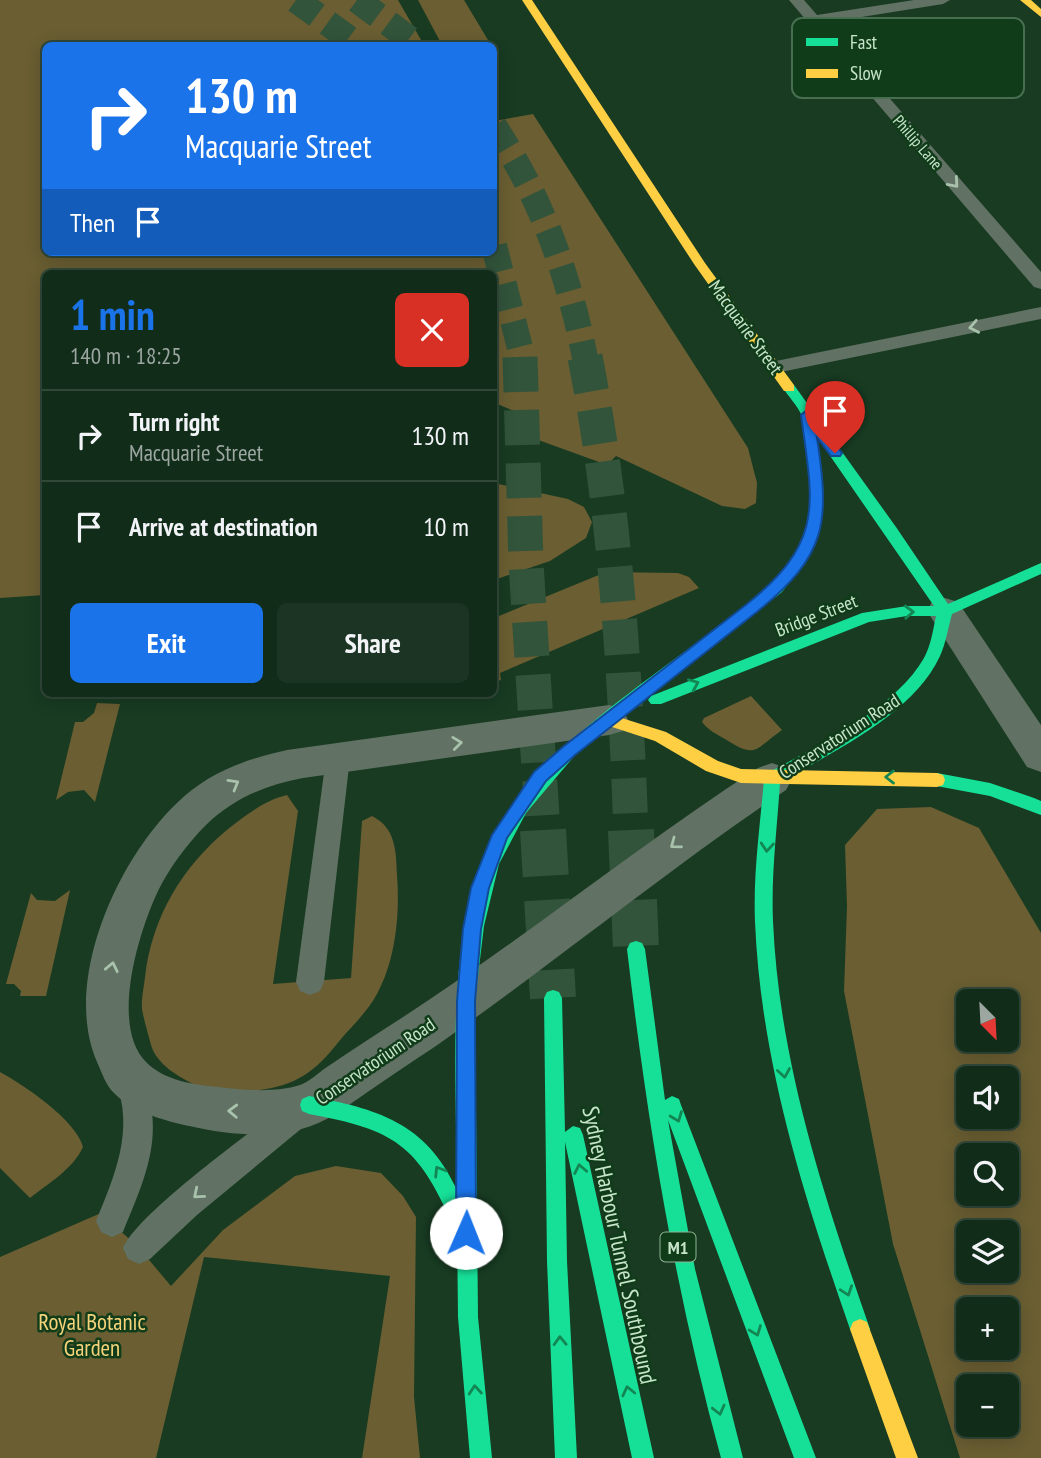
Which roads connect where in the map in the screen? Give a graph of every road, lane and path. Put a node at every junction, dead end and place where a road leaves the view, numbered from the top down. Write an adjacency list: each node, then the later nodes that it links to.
1 (527, 0): 11 (main road, Macquarie Street)
2 (796, 0): 6 (lane, Phillip Lane)
3 (943, 0): 7 (lane)
4 (1026, 0): 5 (main road)
5 (1041, 15)
6 (812, 18)
7 (827, 18)
8 (881, 98): 9 (lane, Phillip Lane, one-way to 9)
9 (1041, 284)
10 (1041, 313): 11 (lane, one-way to 11)
11 (776, 367): 12 (main road, Macquarie Street)
12 (807, 415): 14 (main road, Macquarie Street); 15 (main road)
13 (1041, 568): 14 (main road, Bridge Street)
14 (945, 611): 15 (main road, Bridge Street, one-way to 14); 16 (street, Macquarie Street); 18 (main road, Conservatorium Road)
15 (609, 720): 17 (street, one-way to 15); 18 (main road); 23 (main road)
16 (1041, 756)
17 (338, 758): 21 (lane); 26 (street, one-way to 17)
18 (772, 779): 19 (main road, one-way to 18); 23 (street, Conservatorium Road, one-way to 23); 36 (main road, one-way to 36)
19 (1041, 808)
20 (636, 950): 24 (main road, M1)
21 (310, 982)
22 (553, 998): 25 (main road)
23 (466, 1001): 27 (street, Conservatorium Road); 29 (main road)
24 (644, 1031): 34 (main road, M1, one-way to 34); 35 (main road, one-way to 35)
25 (555, 1040): 32 (main road, one-way to 25); 33 (main road, Sydney Harbour Tunnel Southbound, one-way to 25)
26 (129, 1078): 27 (street, Conservatorium Road, one-way to 26); 28 (lane)
27 (309, 1105): 29 (main road, one-way to 27); 30 (lane, one-way to 30)
28 (112, 1221)
29 (466, 1233): 31 (main road, one-way to 29)
30 (139, 1248)
31 (481, 1458)
32 (566, 1458)
33 (643, 1458)
34 (732, 1458)
35 (805, 1458)
36 (907, 1458)

